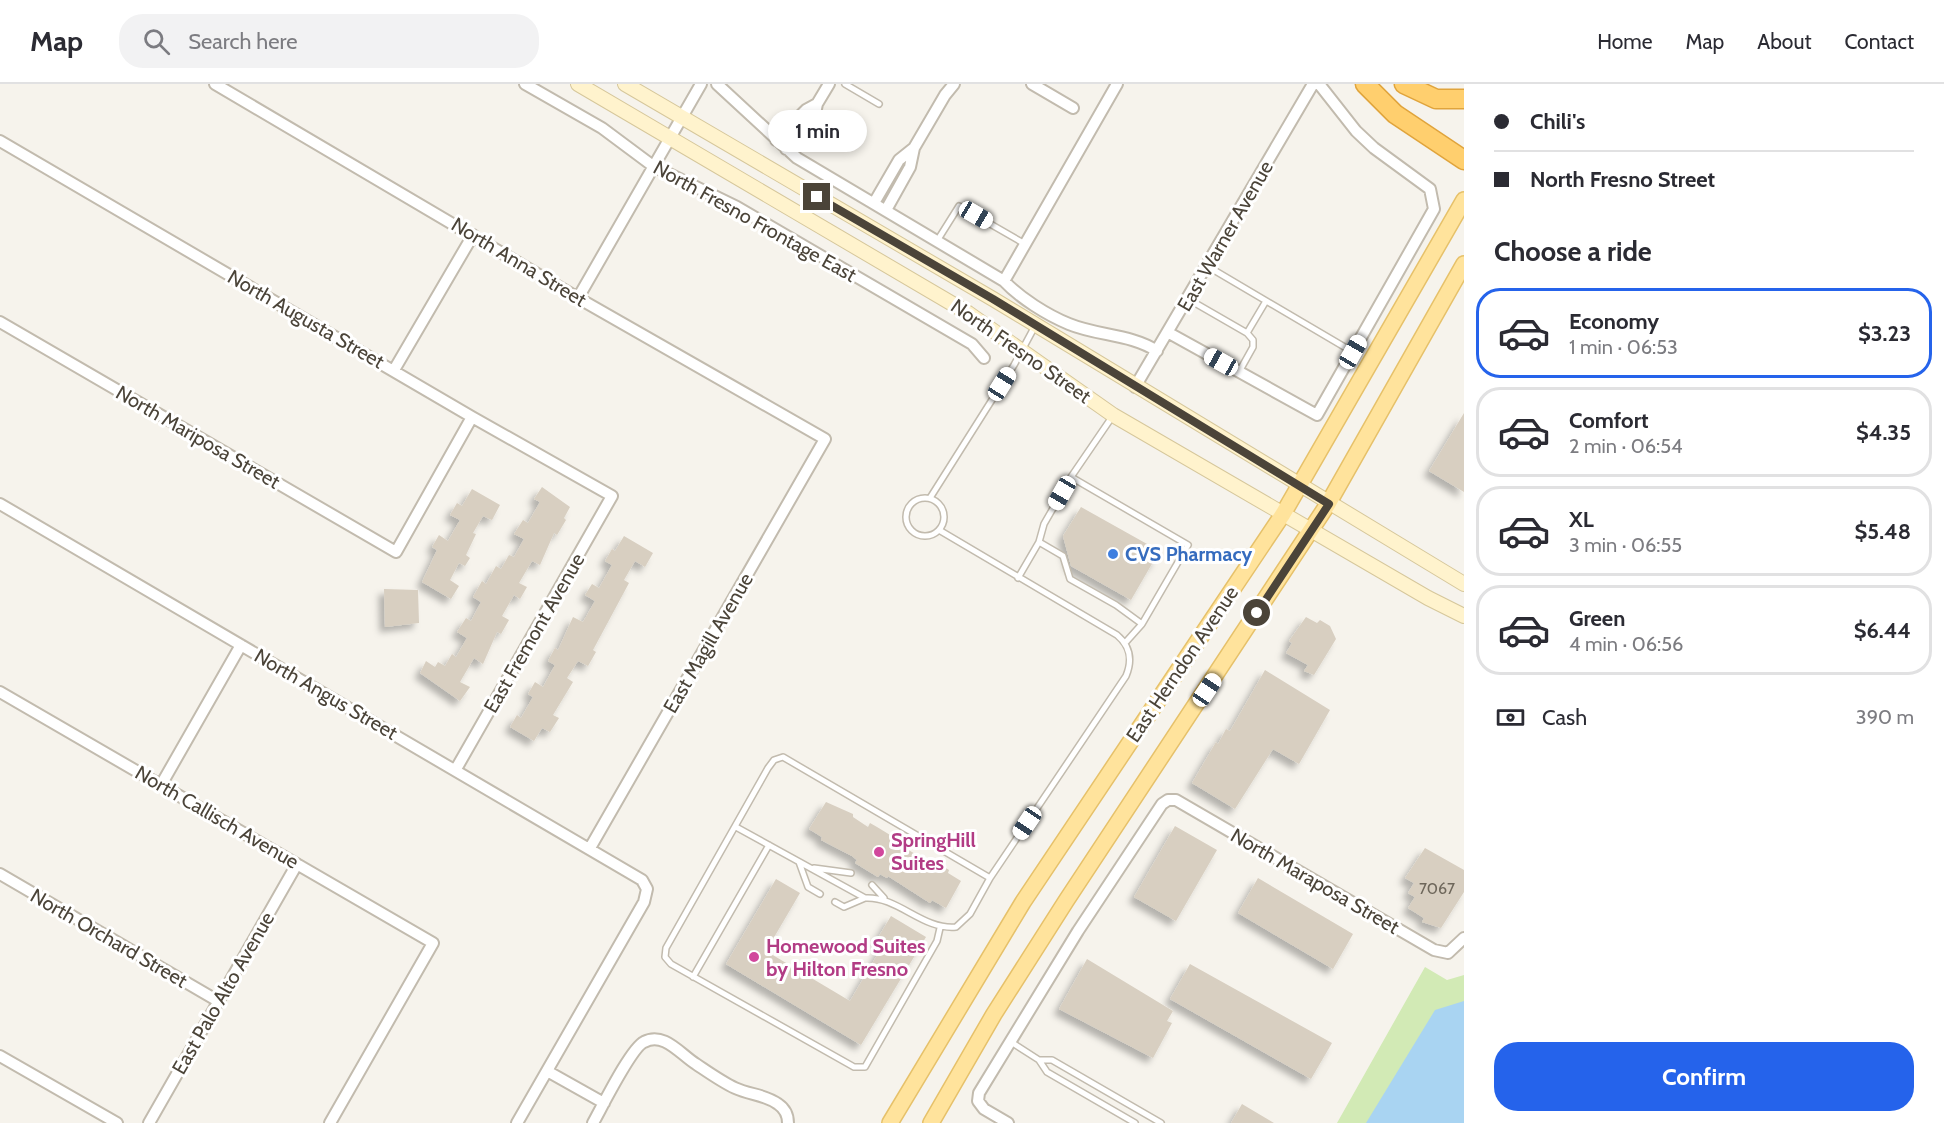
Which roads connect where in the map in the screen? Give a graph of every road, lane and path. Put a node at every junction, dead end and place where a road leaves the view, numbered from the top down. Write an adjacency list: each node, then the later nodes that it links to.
1 (214, 84): 31 (street, North Anna Street)
2 (525, 84): 27 (street, North Fresno Frontage East)
3 (578, 84): 21 (main road, North Fresno Street)
4 (625, 84): 20 (main road, North Fresno Street)
5 (701, 84): 20 (street)
6 (717, 84): 22 (street)
7 (829, 84): 17 (street)
8 (844, 84): 18 (lane)
9 (954, 84): 24 (street)
10 (1032, 84): 19 (street)
11 (1118, 84): 33 (street)
12 (1313, 84): 35 (street, East Warner Avenue)
13 (1319, 84): 46 (street)
14 (1365, 84): 26 (highway)
15 (1404, 84): 16 (highway)
16 (1464, 99)
17 (817, 104): 22 (street); 25 (street)
18 (879, 104)
19 (1073, 108)
20 (681, 117): 21 (street); 41 (main road, North Fresno Street)
21 (669, 137): 27 (street); 44 (main road, North Fresno Street)
22 (776, 140): 25 (street)
23 (0, 141): 48 (street, North Augusta Street)
24 (914, 148): 29 (street); 30 (street)
25 (786, 149): 29 (street)
26 (1464, 160)
27 (653, 166): 37 (street); 47 (street, North Fresno Frontage East)
28 (1464, 200): 55 (main road, East Herndon Avenue)
29 (874, 203): 30 (street)
30 (886, 210): 32 (street)
31 (472, 235): 37 (street, North Anna Street); 48 (street)
32 (938, 242): 33 (lane); 36 (street)
33 (1025, 244): 36 (street)
34 (1464, 264): 59 (main road, East Herndon Avenue)
35 (1207, 266): 38 (street, East Warner Avenue); 39 (lane)
36 (1004, 280): 45 (street)
37 (578, 298): 53 (street, North Anna Street)
38 (1188, 299): 42 (street, East Warner Avenue); 43 (lane)
39 (1266, 301): 43 (lane); 46 (lane)
40 (0, 322): 52 (street, North Mariposa Street)
41 (1035, 326): 44 (lane); 50 (main road, North Fresno Street)
42 (1169, 333): 45 (street, East Warner Avenue); 49 (street)
43 (1247, 333): 49 (lane)
44 (1022, 351): 51 (main road, North Fresno Street); 57 (lane)
45 (1157, 351): 50 (street, East Warner Avenue)
46 (1353, 352): 49 (street)
47 (984, 358)
48 (394, 370): 52 (street, North Augusta Street)
49 (1239, 372)
50 (1135, 387): 55 (main road, North Fresno Street)
51 (1113, 415): 54 (lane); 60 (main road, North Fresno Street)
52 (472, 417): 56 (street, North Augusta Street)
53 (825, 439): 75 (street, East Magill Avenue)
54 (1071, 477): 63 (lane); 67 (lane)
55 (1299, 486): 59 (main road, North Fresno Street); 60 (main road, East Herndon Avenue)
56 (612, 496): 71 (street, East Fremont Avenue)
57 (930, 498): 61 (lane); 61 (lane)
58 (0, 504): 69 (street, North Angus Street)
59 (1329, 504): 62 (main road, East Herndon Avenue); 65 (main road, North Fresno Street)
60 (1282, 513): 62 (main road, North Fresno Street); 102 (main road, East Herndon Avenue)
61 (939, 530): 64 (lane)
62 (1312, 530): 66 (main road, North Fresno Street); 103 (main road, East Herndon Avenue)
63 (1039, 542): 64 (lane); 67 (lane)
64 (1018, 578): 68 (lane)
65 (1464, 584)
66 (1464, 616)
67 (1142, 624): 68 (lane)
68 (1125, 642): 81 (lane)
69 (241, 645): 71 (street, North Angus Street); 72 (street)
70 (0, 692): 72 (street, North Callisch Avenue)
71 (456, 769): 75 (street, North Angus Street)
72 (161, 785): 77 (street, North Callisch Avenue)
73 (736, 827): 74 (lane); 81 (lane); 89 (lane)
74 (769, 845): 76 (lane); 89 (lane)
75 (590, 848): 94 (street, North Angus Street)
76 (799, 862): 78 (lane); 83 (lane)
77 (297, 864): 90 (street, East Palo Alto Avenue); 98 (street, North Callisch Avenue)
78 (810, 868): 79 (lane); 84 (lane)
79 (851, 873)
80 (0, 874): 90 (street, North Orchard Street)
81 (990, 878): 87 (lane)
82 (872, 885): 86 (lane)
83 (820, 894)
84 (865, 898): 85 (lane); 86 (lane)
85 (835, 902)
86 (887, 902): 87 (lane)
87 (940, 928): 89 (lane)
88 (1463, 941): 91 (street, North Maraposa Street)
89 (693, 976)
90 (218, 1001): 97 (street, East Palo Alto Avenue)
91 (1010, 1041): 93 (lane); 104 (street)
92 (0, 1056): 96 (street)
93 (1039, 1060): 105 (lane); 106 (lane)
94 (547, 1071): 95 (street); 99 (street)
95 (604, 1103): 100 (street); 101 (street)
96 (117, 1123)
97 (148, 1123)
98 (330, 1123)
99 (517, 1123)
100 (593, 1123)
101 (788, 1123)
102 (890, 1123)
103 (931, 1123)
104 (1008, 1123)
105 (1135, 1123)
106 (1161, 1123)

